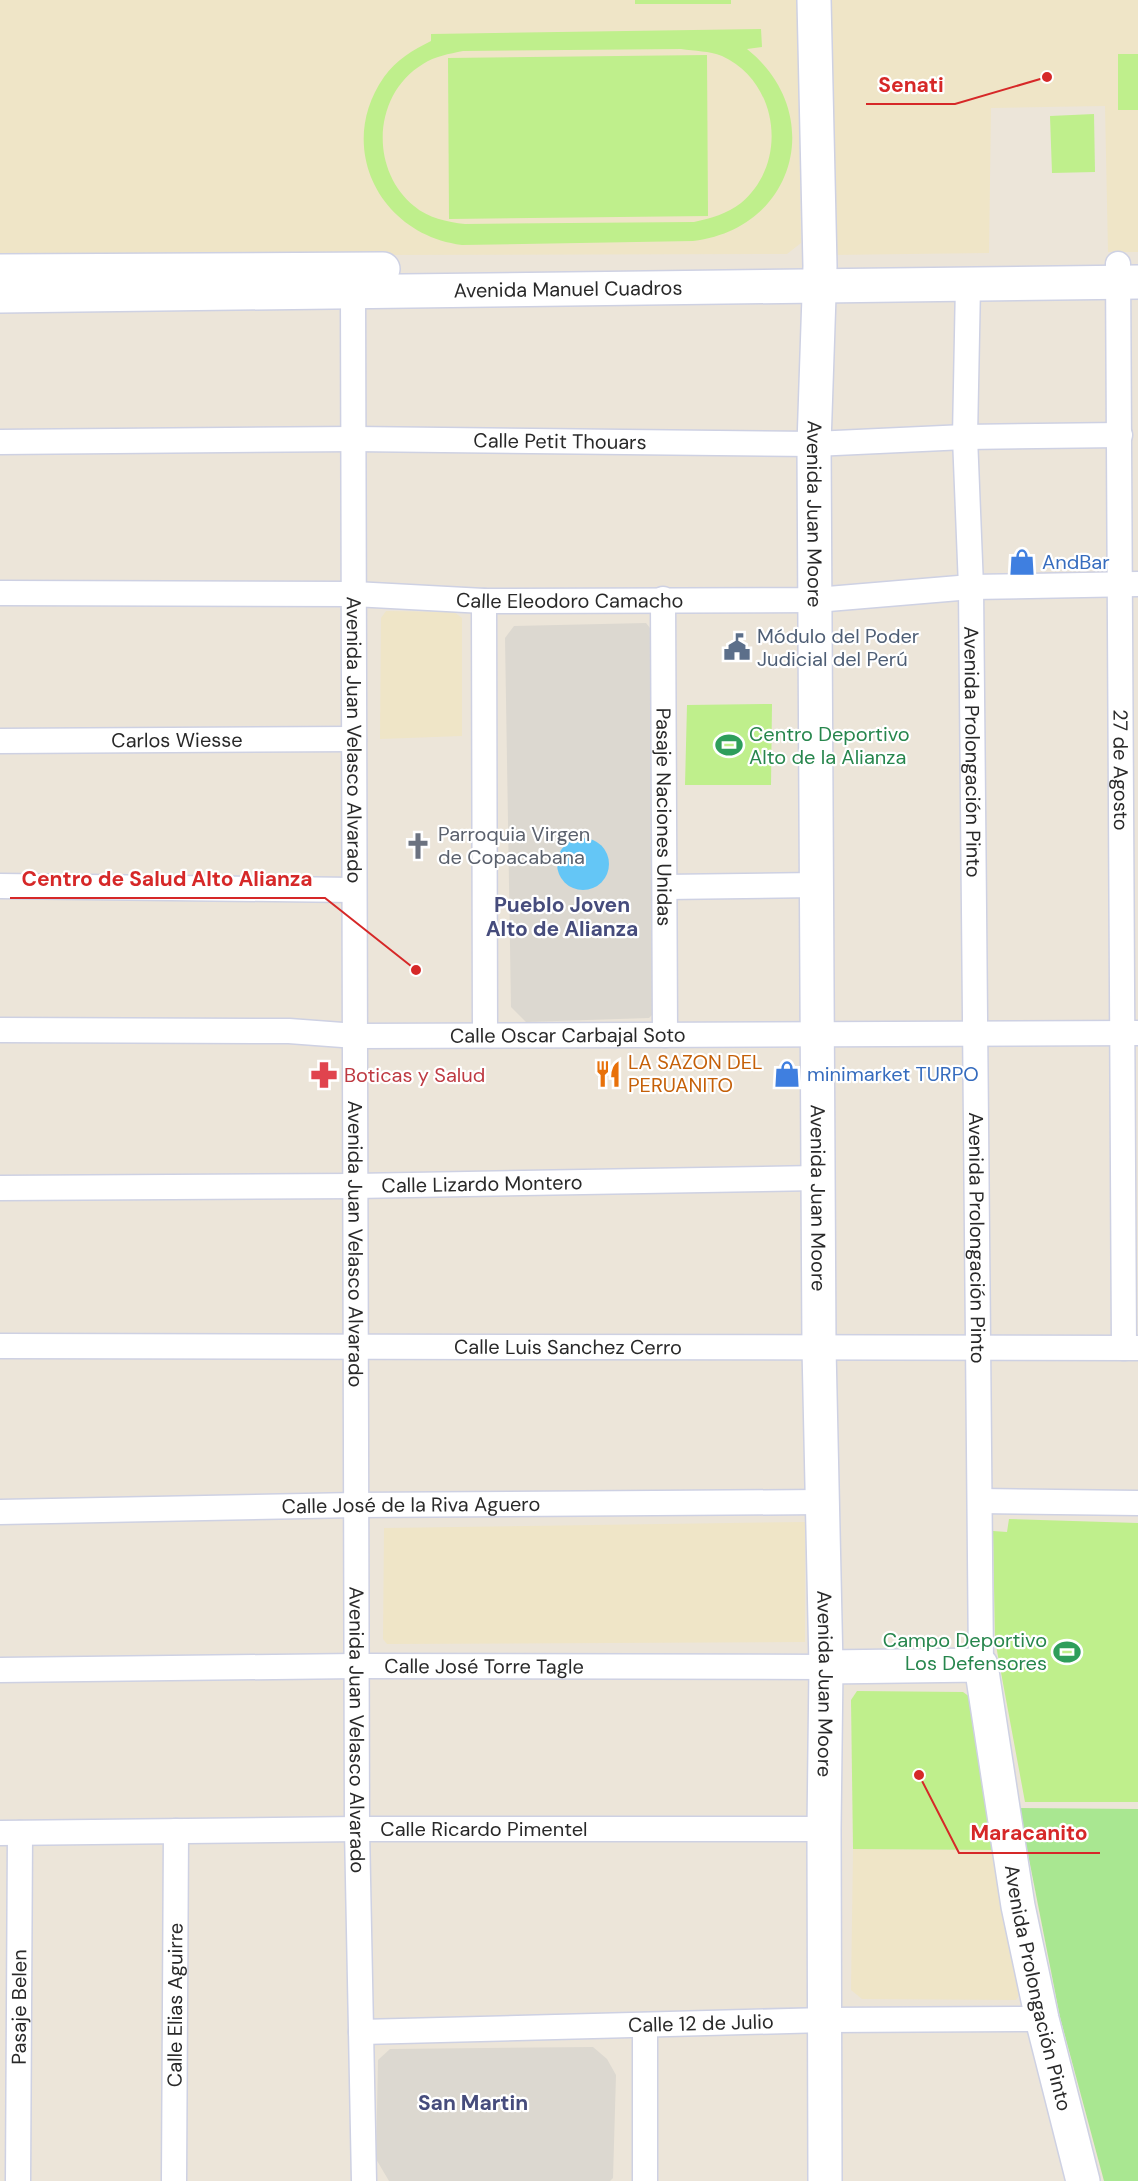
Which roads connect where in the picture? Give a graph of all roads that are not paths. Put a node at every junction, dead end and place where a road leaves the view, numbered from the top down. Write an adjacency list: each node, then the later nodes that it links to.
1 (814, 0): 4 (street, Avenida Juan Moore)
2 (0, 271): 5 (street, Avenida Manuel Cuadros)
3 (1128, 273): 4 (street, Avenida Manuel Cuadros); 6 (street, Avenida Manuel Cuadros); 8 (street, 27 de Agosto)
4 (819, 276): 5 (street, Avenida Manuel Cuadros); 6 (street, Avenida Manuel Cuadros); 12 (street, Avenida Juan Moore)
5 (355, 280): 7 (street, Avenida Manuel Cuadros); 10 (street, Avenida Juan Velasco Alvarado)
6 (968, 284): 9 (street, Avenida Prolongación Pinto)
7 (0, 296)
8 (1120, 435): 9 (street, Calle Petit Thouars); 13 (street, 27 de Agosto)
9 (965, 437): 12 (street, Calle Petit Thouars); 14 (street, Avenida Prolongación Pinto)
10 (354, 439): 11 (street, Calle Petit Thouars); 12 (street, Calle Petit Thouars); 16 (street, Avenida Juan Velasco Alvarado)
11 (0, 442)
12 (814, 444): 18 (street, Avenida Juan Moore)
13 (1128, 584): 14 (street, Calle Eleodoro Camacho); 28 (street, 27 de Agosto)
14 (971, 587): 18 (street, Calle Eleodoro Camacho); 27 (street, Avenida Prolongación Pinto)
15 (0, 593): 16 (street, Calle Eleodoro Camacho)
16 (354, 594): 19 (street, Calle Eleodoro Camacho); 20 (street, Avenida Juan Velasco Alvarado)
17 (663, 599): 18 (street, Calle Eleodoro Camacho); 19 (street, Calle Eleodoro Camacho); 24 (street, Pasaje Naciones Unidas)
18 (816, 600): 22 (street, Avenida Juan Moore)
19 (484, 601): 30 (street)
20 (354, 739): 21 (street, Carlos Wiesse); 25 (street, Avenida Juan Velasco Alvarado)
21 (0, 741)
22 (816, 885): 24 (street); 29 (street, Avenida Juan Moore)
23 (0, 886): 25 (street)
24 (665, 887): 31 (street, Pasaje Naciones Unidas)
25 (354, 890): 32 (street, Avenida Juan Velasco Alvarado)
26 (0, 1030): 32 (street, Calle Oscar Carbajal Soto)
27 (976, 1033): 28 (street, Calle Oscar Carbajal Soto); 29 (street, Calle Oscar Carbajal Soto); 39 (street, Avenida Prolongación Pinto)
28 (1130, 1033): 40 (street, 27 de Agosto)
29 (817, 1034): 31 (street, Calle Oscar Carbajal Soto); 33 (street, Avenida Juan Moore)
30 (485, 1035): 31 (street, Calle Oscar Carbajal Soto); 32 (street, Calle Oscar Carbajal Soto)
31 (665, 1035)
32 (356, 1036): 34 (street, Avenida Juan Velasco Alvarado)
33 (818, 1178): 34 (street, Calle Lizardo Montero); 38 (street, Avenida Juan Moore)
34 (355, 1186): 35 (street, Calle Lizardo Montero); 37 (street, Avenida Juan Velasco Alvarado)
35 (0, 1188)
36 (0, 1346): 37 (street, Calle Luis Sanchez Cerro)
37 (355, 1347): 38 (street, Calle Luis Sanchez Cerro); 44 (street, Avenida Juan Velasco Alvarado)
38 (819, 1347): 39 (street, Calle Luis Sanchez Cerro); 42 (street, Avenida Juan Moore)
39 (979, 1347): 40 (street, Calle Luis Sanchez Cerro); 41 (street, Avenida Prolongación Pinto)
40 (1131, 1348)
41 (980, 1501): 43 (street); 46 (street, Avenida Prolongación Pinto)
42 (822, 1502): 44 (street, Calle José de la Riva Aguero); 48 (street, Avenida Juan Moore)
43 (1138, 1503)
44 (356, 1505): 45 (street, Calle José de la Riva Aguero); 47 (street, Avenida Juan Velasco Alvarado)
45 (0, 1512)
46 (981, 1665): 48 (street); 54 (street, Avenida Prolongación Pinto)
47 (356, 1666): 48 (street, Calle José Torre Tagle); 49 (street, Calle José Torre Tagle); 50 (street, Avenida Juan Velasco Alvarado)
48 (826, 1667): 51 (street, Avenida Juan Moore)
49 (0, 1670)
50 (357, 1829): 51 (street, Calle Ricardo Pimentel); 52 (street, Calle Ricardo Pimentel); 57 (street, Avenida Juan Velasco Alvarado)
51 (824, 1829): 55 (street, Avenida Juan Moore)
52 (176, 1831): 53 (street, Calle Ricardo Pimentel); 59 (street, Calle Elias Aguirre)
53 (10, 1833): 58 (street, Pasaje Belen)
54 (1042, 2019): 55 (street, Calle 12 de Julio); 63 (street, Avenida Prolongación Pinto)
55 (825, 2020): 56 (street, Calle 12 de Julio); 62 (street, Avenida Juan Moore)
56 (645, 2025): 57 (street, Calle 12 de Julio); 61 (street)
57 (361, 2032): 60 (street, Avenida Juan Velasco Alvarado)
58 (18, 2181)
59 (174, 2181)
60 (364, 2181)
61 (645, 2181)
62 (825, 2181)
63 (1083, 2181)

